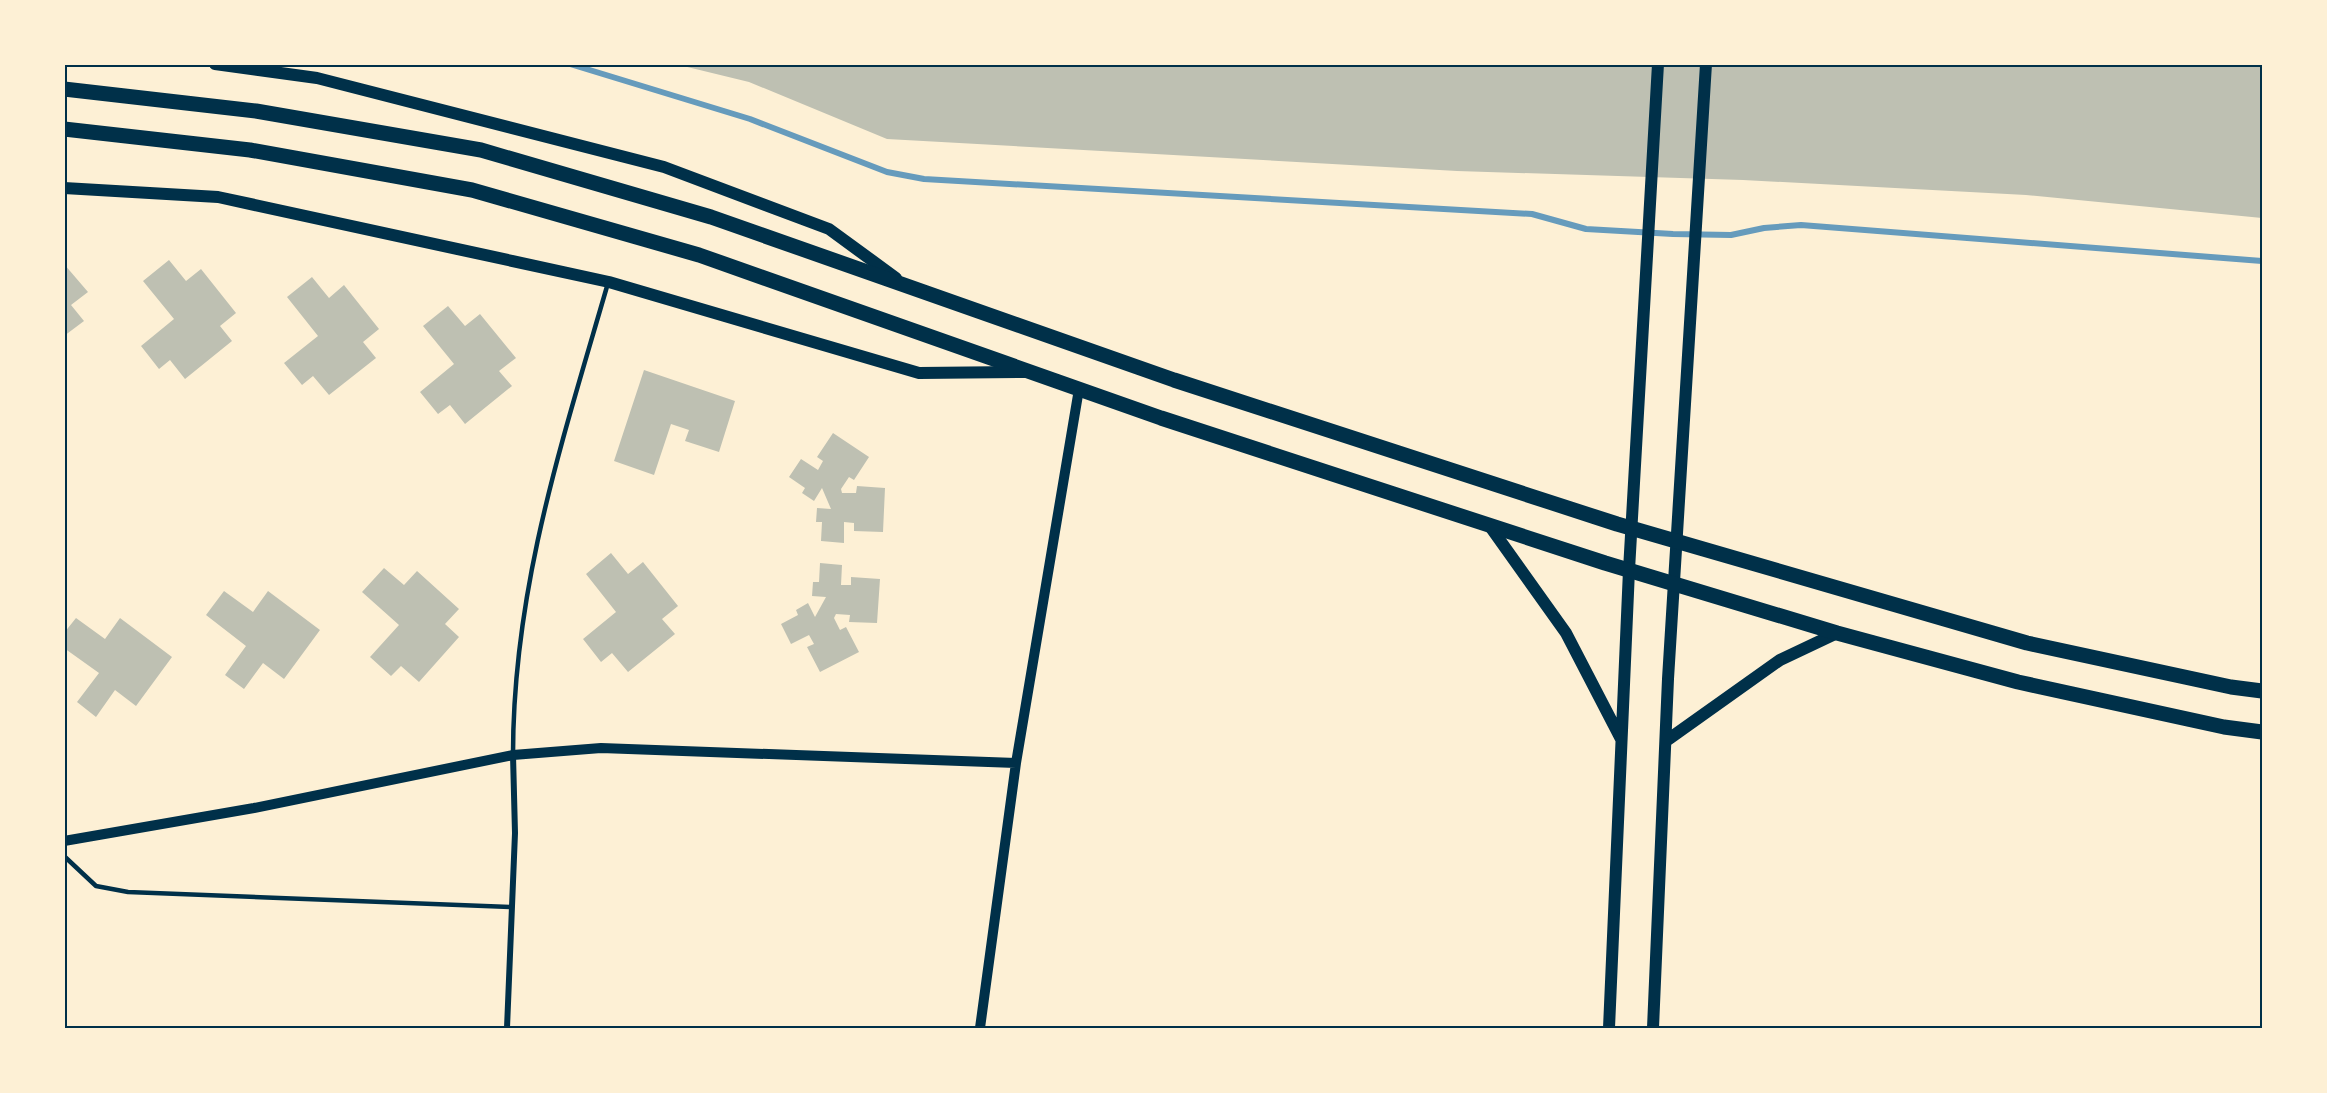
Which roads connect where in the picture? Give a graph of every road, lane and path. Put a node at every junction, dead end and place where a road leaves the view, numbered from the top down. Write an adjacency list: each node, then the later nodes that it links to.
1 (215, 64): 8 (main road)
2 (1658, 64): 12 (main road)
3 (1706, 64): 13 (main road)
4 (64, 89): 8 (main road)
5 (64, 129): 9 (main road)
6 (64, 188): 7 (main road)
7 (609, 282): 9 (main road); 21 (lane)
8 (904, 285): 12 (main road)
9 (1032, 372): 10 (main road)
10 (1079, 389): 11 (main road); 22 (street)
11 (1489, 525): 14 (main road); 19 (main road)
12 (1632, 529): 13 (main road); 14 (main road)
13 (1678, 542): 15 (main road); 17 (main road)
14 (1629, 570): 15 (main road); 19 (main road)
15 (1675, 583): 16 (main road); 20 (main road)
16 (1837, 633): 18 (main road); 20 (main road)
17 (2262, 691)
18 (2262, 732)
19 (1622, 740): 28 (main road)
20 (1666, 741): 29 (main road)
21 (513, 755): 22 (street); 23 (street); 25 (street)
22 (1016, 764): 27 (street)
23 (64, 842)
24 (64, 856): 25 (lane)
25 (512, 908): 26 (street)
26 (507, 1029)
27 (980, 1029)
28 (1609, 1029)
29 (1653, 1029)

